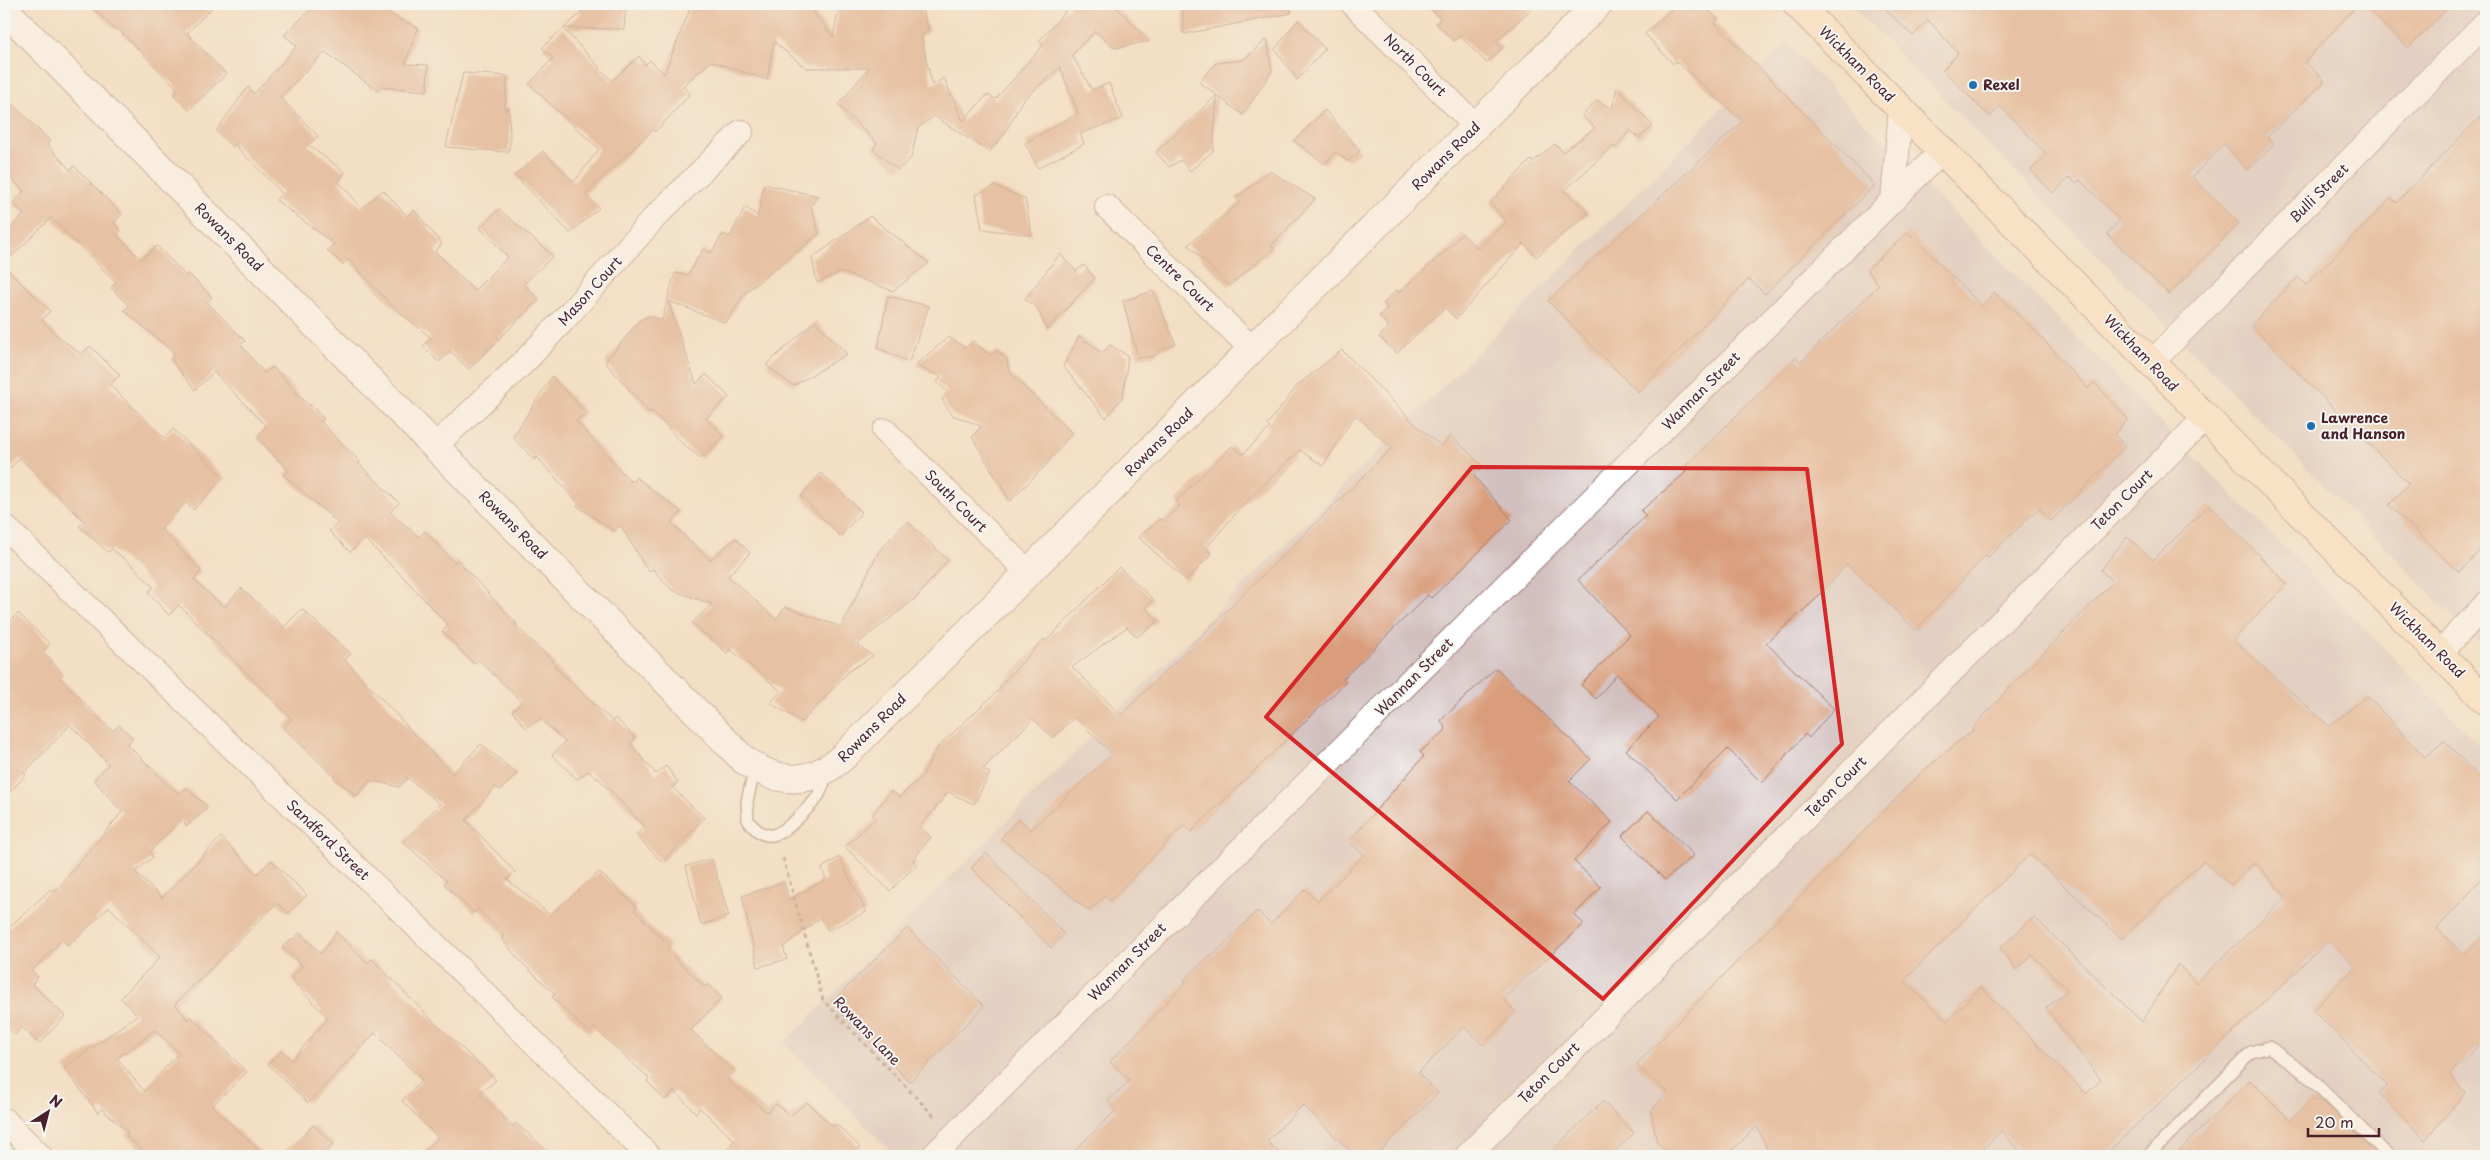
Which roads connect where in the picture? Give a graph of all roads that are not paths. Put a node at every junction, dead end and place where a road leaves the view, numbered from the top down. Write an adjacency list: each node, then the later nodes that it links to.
1 (1353, 4): 7 (street, North Court)
2 (1598, 4): 7 (street, Rowans Road)
3 (1798, 4): 6 (main road, Wickham Road)
4 (4, 9): 16 (street, Rowans Road)
5 (2486, 22): 13 (street, Bulli Street)
6 (1901, 108): 9 (main road, Wickham Road); 10 (street)
7 (1476, 126): 12 (street, Rowans Road)
8 (741, 132): 16 (street, Mason Court)
9 (1942, 151): 10 (street, Wannan Street); 13 (main road, Wickham Road)
10 (1893, 200): 25 (street, Wannan Street)
11 (1107, 207): 12 (street, Centre Court)
12 (1252, 349): 18 (street, Rowans Road)
13 (2151, 363): 14 (main road, Wickham Road)
14 (2205, 418): 20 (main road, Wickham Road); 28 (street, Teton Court)
15 (885, 431): 18 (street, South Court)
16 (435, 446): 22 (street, Rowans Road)
17 (4, 526): 27 (street, Sandford Street)
18 (1028, 572): 23 (street, Rowans Road)
19 (2486, 604): 20 (street)
20 (2440, 653): 21 (main road, Wickham Road)
21 (2486, 701)
22 (755, 768): 23 (street, Rowans Road); 23 (lane)
23 (830, 768)
24 (4, 1120): 26 (street)
25 (936, 1153)
26 (40, 1156)
27 (649, 1156)
28 (1466, 1156)
29 (2148, 1156): 30 (lane)
30 (2389, 1156)

